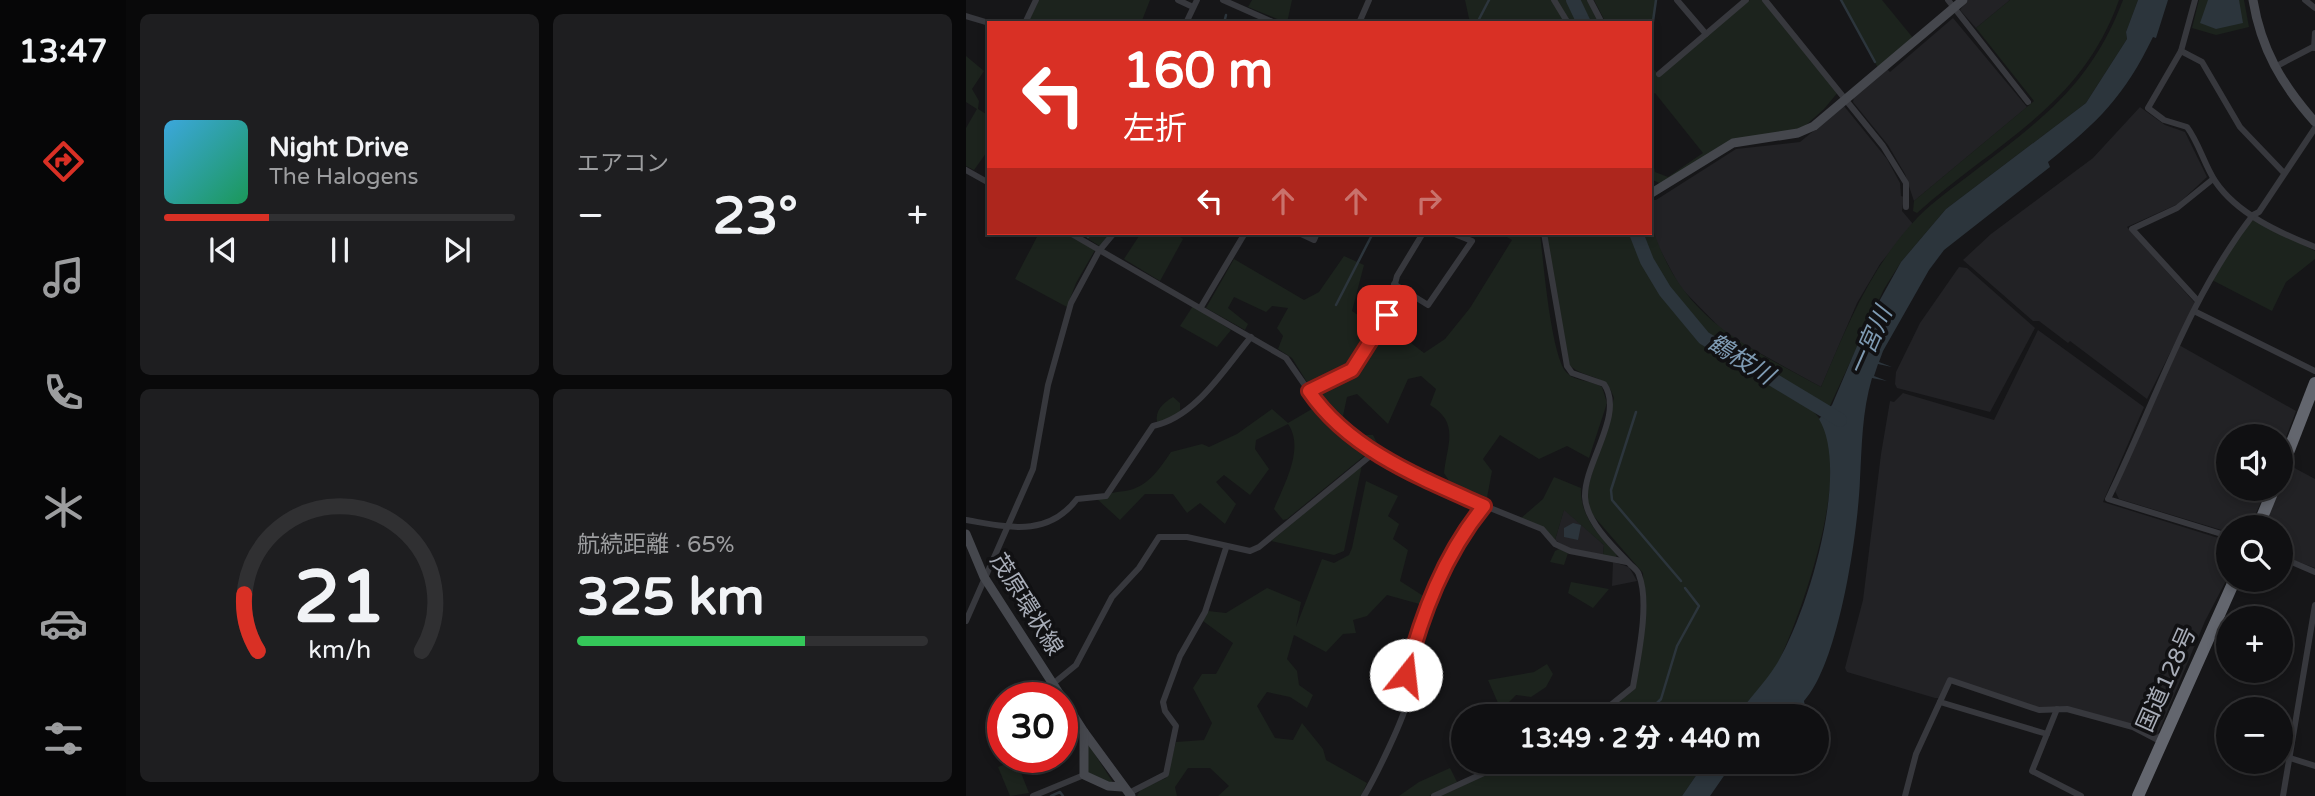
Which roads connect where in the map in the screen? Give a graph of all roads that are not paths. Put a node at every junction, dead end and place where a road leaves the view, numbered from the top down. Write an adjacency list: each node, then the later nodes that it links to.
1 (1036, 0): 18 (street)
2 (1178, 0): 14 (street)
3 (1223, 0): 20 (street)
4 (1369, 0): 21 (street)
5 (1554, 0): 22 (street)
6 (1590, 0): 23 (street)
7 (1677, 0): 26 (street)
8 (1746, 0): 26 (street)
9 (1765, 0): 31 (street)
10 (1963, 0): 15 (street)
11 (2195, 0): 28 (street)
12 (2253, 0): 29 (street)
13 (2305, 0): 16 (street)
14 (1195, 3): 19 (street)
15 (1951, 4): 31 (street); 32 (street)
16 (2315, 8)
17 (966, 16): 24 (street)
18 (1026, 21)
19 (1187, 21)
20 (1270, 21)
21 (1360, 21)
22 (1567, 21)
23 (1601, 21)
24 (987, 22)
25 (2315, 33): 27 (street)
26 (1706, 34): 30 (street)
27 (2314, 49): 29 (street)
28 (2181, 51): 36 (street); 37 (street)
29 (2274, 68): 33 (street)
30 (1659, 74)
31 (1848, 99): 39 (street); 40 (street)
32 (2028, 102)
33 (2315, 122)
34 (2315, 128): 36 (street)
35 (966, 170): 38 (street)
36 (2284, 173): 41 (street)
37 (2213, 179): 41 (street); 51 (street)
38 (987, 182)
39 (1652, 193)
40 (1906, 207)
41 (2253, 215): 48 (street); 51 (street)
42 (1073, 235): 49 (street)
43 (1112, 235): 49 (street)
44 (1244, 235): 52 (street)
45 (1422, 235): 50 (street)
46 (1456, 235): 50 (street)
47 (1544, 235): 66 (street)
48 (2315, 247)
49 (1100, 251): 52 (street); 62 (street)
50 (1394, 284): 57 (street)
51 (2199, 301): 53 (street)
52 (1201, 307): 54 (street)
53 (2194, 311): 55 (street); 63 (street)
54 (1251, 337): 57 (street); 62 (street)
55 (2315, 371)
56 (2315, 383): 58 (highway)
57 (1309, 391): 59 (street)
58 (2293, 440)
59 (1375, 452): 60 (street); 65 (street)
60 (1484, 506): 66 (street); 92 (street)
61 (966, 520): 62 (street)
62 (1009, 527): 69 (street)
63 (2216, 532)
64 (966, 534): 69 (street, 茂原環状線)
65 (1226, 548): 75 (street); 89 (street)
66 (1627, 562): 77 (street)
67 (2293, 563): 68 (street)
68 (2315, 572)
69 (985, 577): 72 (street); 74 (street, 茂原環状線)
70 (2229, 592): 82 (highway, 国道128号)
71 (2315, 605): 80 (street)
72 (969, 609): 73 (street)
73 (966, 621)
74 (1053, 682)
75 (1055, 682)
76 (1940, 702): 78 (street); 83 (street); 94 (street)
77 (1612, 704)
78 (2057, 709): 82 (street); 83 (street)
79 (1078, 722): 81 (street, 茂原環状線)
80 (2293, 724)
81 (1084, 732): 88 (street); 89 (street, 茂原環状線)
82 (2165, 733): 96 (highway, 国道128号)
83 (2047, 734): 95 (street)
84 (2293, 759): 85 (street)
85 (2315, 766)
86 (1482, 774): 93 (street)
87 (2287, 774): 90 (street)
88 (1084, 775): 89 (street); 91 (street)
89 (1127, 792)
90 (2286, 795)
91 (1033, 796)
92 (1364, 796)
93 (1434, 796)
94 (1905, 796)
95 (2081, 796)
96 (2138, 796)

